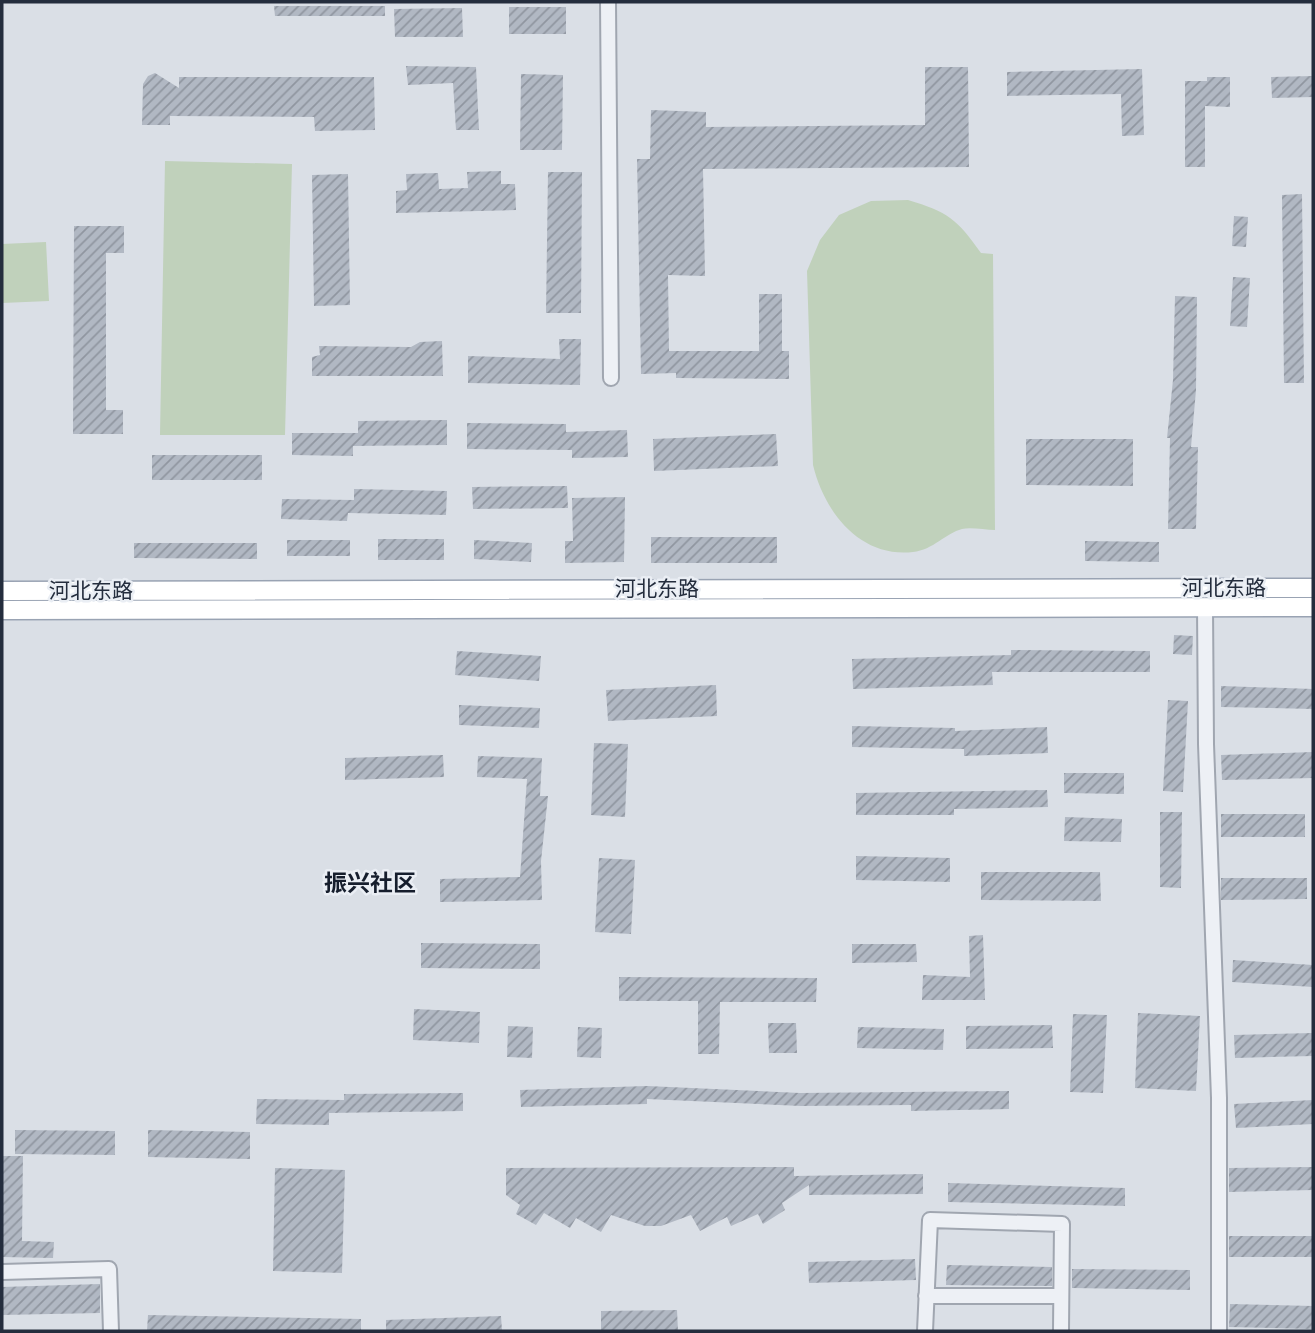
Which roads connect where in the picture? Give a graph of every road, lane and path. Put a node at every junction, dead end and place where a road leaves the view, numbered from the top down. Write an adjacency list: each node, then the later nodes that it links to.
1 (608, 2): 2 (street)
2 (611, 378)
3 (1313, 588): 4 (main road, 河北东路)
4 (2, 591)
5 (1205, 607): 6 (main road); 7 (main road); 14 (street)
6 (1313, 607)
7 (2, 610)
8 (2, 1272): 11 (street)
9 (926, 1296): 10 (street); 10 (street); 12 (street)
10 (1061, 1296): 13 (street)
11 (111, 1331)
12 (925, 1331)
13 (1061, 1331)
14 (1219, 1331)

